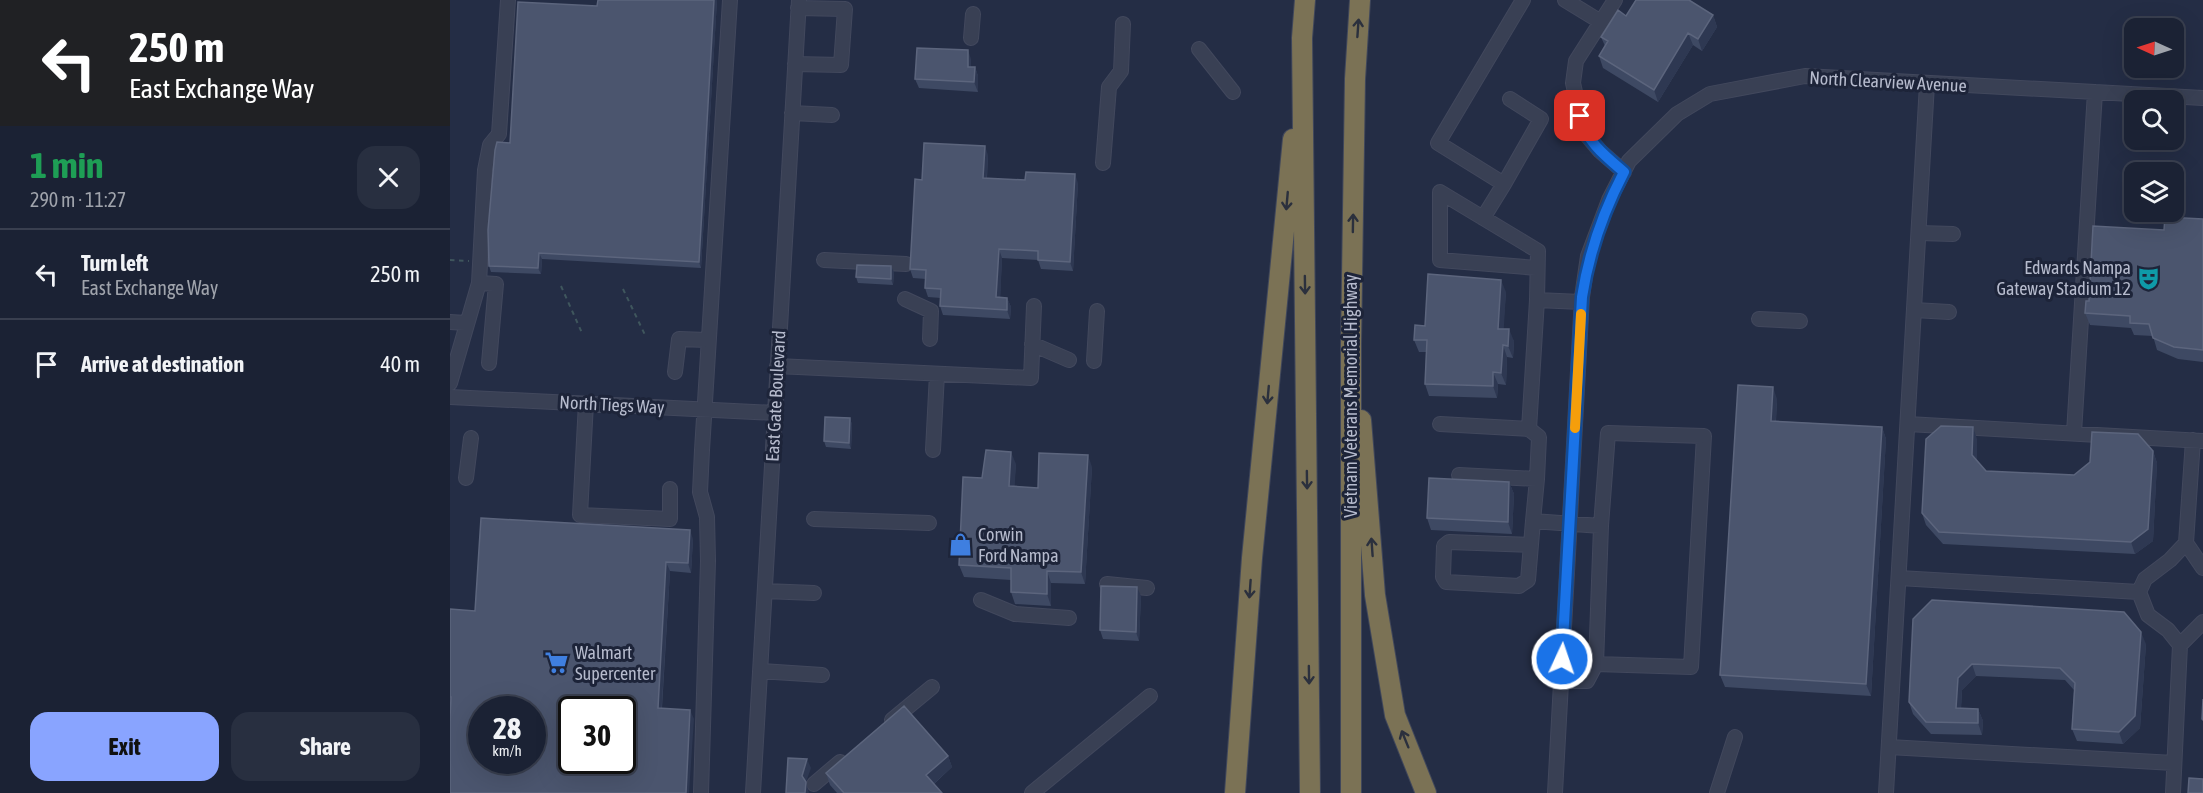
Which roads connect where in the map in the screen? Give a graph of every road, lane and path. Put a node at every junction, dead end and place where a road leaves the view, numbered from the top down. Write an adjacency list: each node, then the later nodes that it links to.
1 (508, 0): 34 (street)
2 (730, 0): 51 (street)
3 (1305, 0): 13 (highway)
4 (1360, 0): 53 (highway, Vietnam Veterans Memorial Highway, one-way to 4)
5 (1523, 0): 25 (street)
6 (1566, 0): 10 (street)
7 (1615, 0): 10 (street)
8 (798, 4): 15 (street, East Gate Boulevard); 15 (street)
9 (973, 14): 12 (street)
10 (1601, 22): 24 (street)
11 (1123, 24): 23 (street)
12 (971, 38)
13 (1302, 38): 109 (highway, one-way to 109); 110 (highway, one-way to 110)
14 (1198, 49): 17 (street)
15 (795, 64): 21 (street, East Gate Boulevard)
16 (1927, 84): 18 (street, North Clearview Avenue); 24 (street, North Clearview Avenue); 27 (street)
17 (1233, 92)
18 (2095, 92): 19 (street, North Clearview Avenue); 68 (street)
19 (2203, 98)
20 (1510, 99): 25 (street)
21 (792, 112): 22 (street); 57 (street, East Gate Boulevard)
22 (832, 115)
23 (1103, 163)
24 (1624, 172): 39 (street, North Clearview Avenue)
25 (1504, 184): 26 (street)
26 (1483, 218): 33 (street); 33 (street)
27 (1919, 233): 28 (street); 41 (street)
28 (1953, 234)
29 (450, 260): 31 (path)
30 (824, 260): 32 (street)
31 (471, 261)
32 (906, 264)
33 (1538, 268): 38 (street)
34 (479, 283): 47 (street); 56 (street)
35 (561, 286): 48 (path)
36 (623, 289): 49 (path)
37 (904, 299): 50 (street)
38 (1537, 300): 39 (street); 67 (street)
39 (1581, 302): 79 (street, North Clearview Avenue)
40 (1034, 306): 52 (street)
41 (1914, 310): 43 (street); 66 (street)
42 (1097, 311): 55 (street)
43 (1949, 312)
44 (1759, 319): 45 (street)
45 (1800, 321)
46 (450, 322): 47 (street)
47 (466, 323): 60 (street)
48 (582, 333)
49 (646, 337)
50 (930, 339)
51 (707, 340): 58 (street); 63 (street)
52 (1032, 344): 54 (street); 59 (street)
53 (1352, 345): 111 (highway, Vietnam Veterans Memorial Highway); 112 (highway, one-way to 53)
54 (1069, 360)
55 (1094, 361)
56 (489, 363)
57 (777, 366): 59 (street); 64 (street, East Gate Boulevard)
58 (675, 372)
59 (937, 374): 71 (street)
60 (450, 383)
61 (450, 397): 62 (street, North Tiegs Way)
62 (586, 403): 63 (street, North Tiegs Way); 75 (street)
63 (704, 409): 64 (street, North Tiegs Way); 106 (street)
64 (775, 412): 87 (street, East Gate Boulevard)
65 (1440, 424): 67 (street)
66 (1908, 424): 68 (street); 84 (street)
67 (1528, 429): 74 (street)
68 (2074, 433): 70 (street)
69 (471, 438): 73 (street)
70 (2198, 441): 81 (street)
71 (933, 450)
72 (1459, 475): 74 (street)
73 (466, 478)
74 (1537, 480): 77 (street)
75 (670, 489)
76 (814, 519): 78 (street)
77 (1533, 521): 79 (street); 82 (street)
78 (929, 523)
79 (1570, 524): 80 (street); 97 (street, North Clearview Avenue)
80 (1601, 526): 94 (street); 94 (street)
81 (2186, 543): 83 (street); 88 (street)
82 (1531, 545): 82 (street)
83 (2203, 568)
84 (1899, 578): 88 (street); 102 (street)
85 (1107, 584): 86 (street)
86 (1147, 588)
87 (765, 591): 89 (street); 95 (street, East Gate Boulevard)
88 (2139, 592): 93 (street)
89 (814, 593)
90 (981, 600): 91 (street)
91 (1069, 618)
92 (2203, 622): 93 (street)
93 (2180, 645): 104 (street)
94 (1596, 664): 97 (street)
95 (760, 672): 96 (street); 107 (street, East Gate Boulevard)
96 (822, 675)
97 (1561, 681): 113 (street, North Clearview Avenue)
98 (932, 687): 100 (street)
99 (1150, 696): 108 (street)
100 (880, 730)
101 (1735, 737): 114 (street)
102 (1889, 747): 104 (street); 115 (street)
103 (855, 750): 105 (street)
104 (2174, 763): 116 (street)
105 (814, 784)
106 (701, 793)
107 (753, 793)
108 (1032, 793)
109 (1235, 793)
110 (1310, 793)
111 (1351, 793)
112 (1426, 793)
113 (1555, 793)
114 (1717, 793)
115 (1886, 793)
116 (2173, 793)

